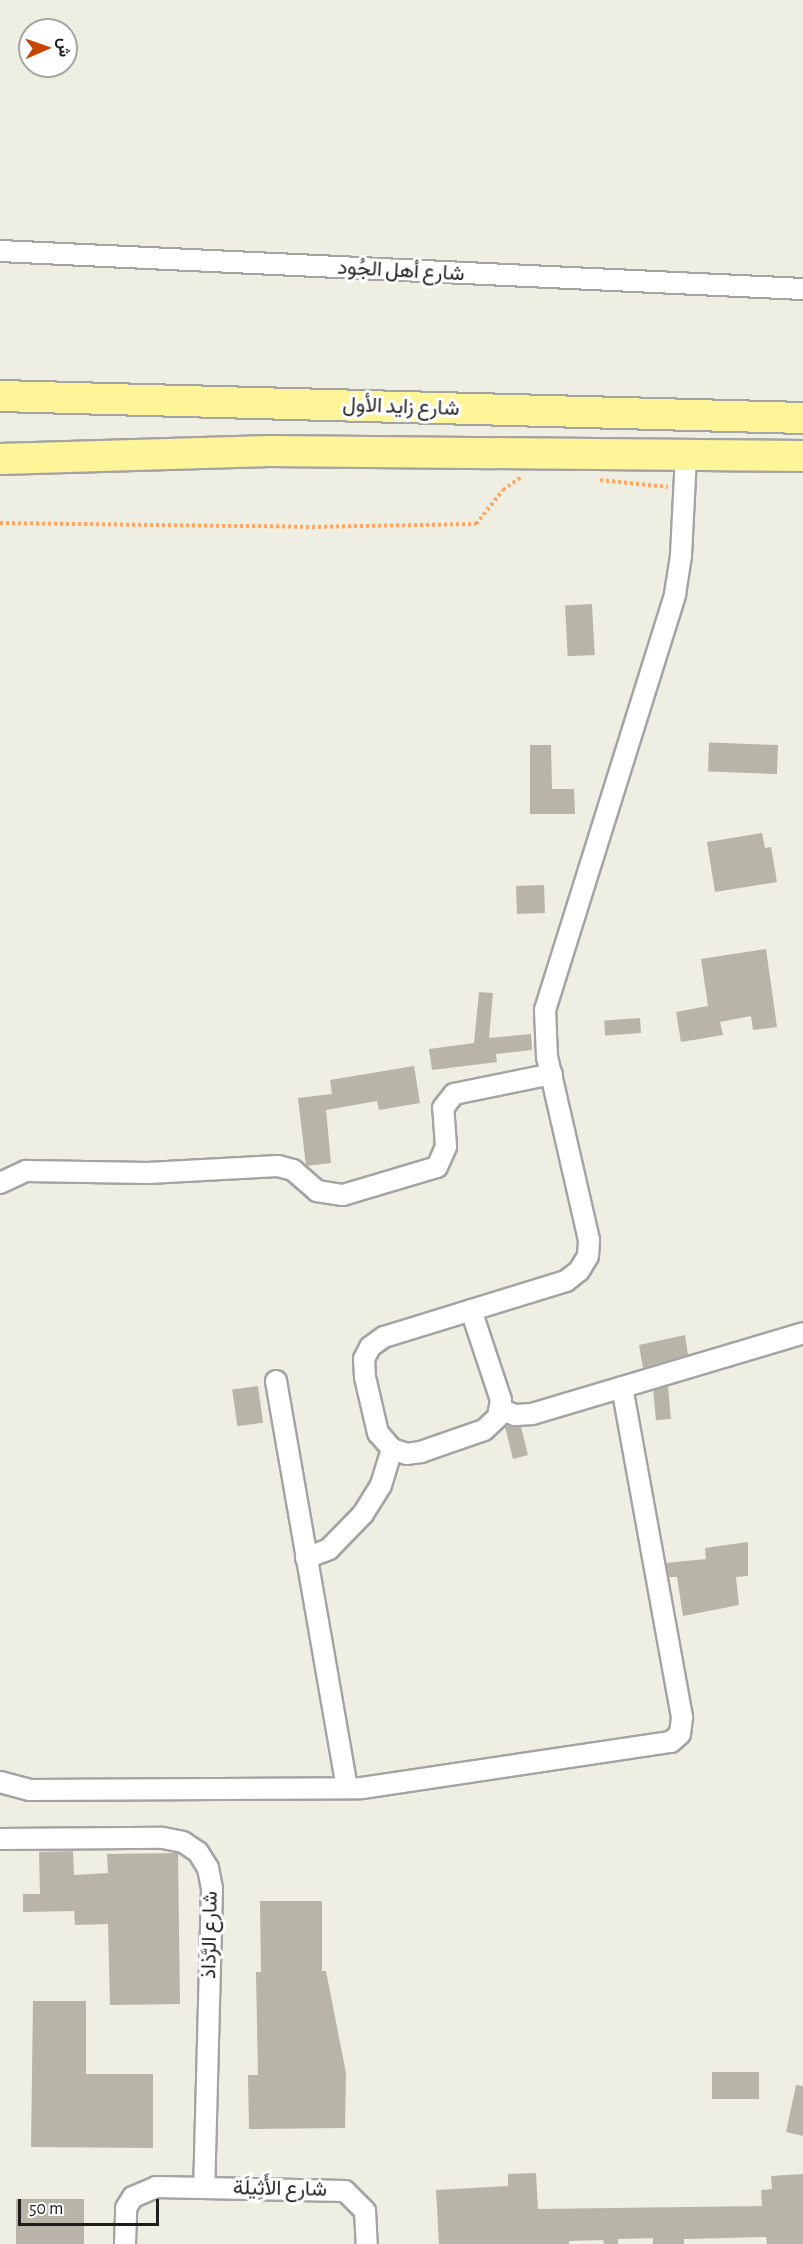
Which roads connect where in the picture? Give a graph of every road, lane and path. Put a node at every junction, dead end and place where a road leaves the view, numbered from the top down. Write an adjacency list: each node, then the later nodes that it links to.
1 (0, 251): 2 (street, شارع أهل الجُود)
2 (803, 289)
3 (6, 397): 5 (main road, شارع زايد الأول)
4 (803, 409): 5 (street)
5 (758, 417): 6 (main road, شارع زايد الأول)
6 (803, 418)
7 (686, 456): 8 (main road); 9 (main road); 12 (street)
8 (803, 456)
9 (0, 459)
10 (532, 475): 13 (path)
11 (590, 479): 12 (path)
12 (684, 489): 14 (street)
13 (0, 523)
14 (552, 1074): 15 (street); 16 (street)
15 (0, 1183)
16 (471, 1310): 20 (street); 21 (street)
17 (803, 1333): 19 (street)
18 (276, 1381): 22 (street)
19 (622, 1387): 20 (street); 24 (street)
20 (500, 1409): 21 (street)
21 (392, 1449): 22 (street)
22 (306, 1558): 24 (street)
23 (0, 1782): 24 (street)
24 (346, 1788)
25 (0, 1839): 26 (street, شارع الرَّذاذ)
26 (204, 2187): 27 (street, شارع الأَثِيلَة); 28 (street, شارع الأَثِيلَة)
27 (125, 2244)
28 (367, 2244)

